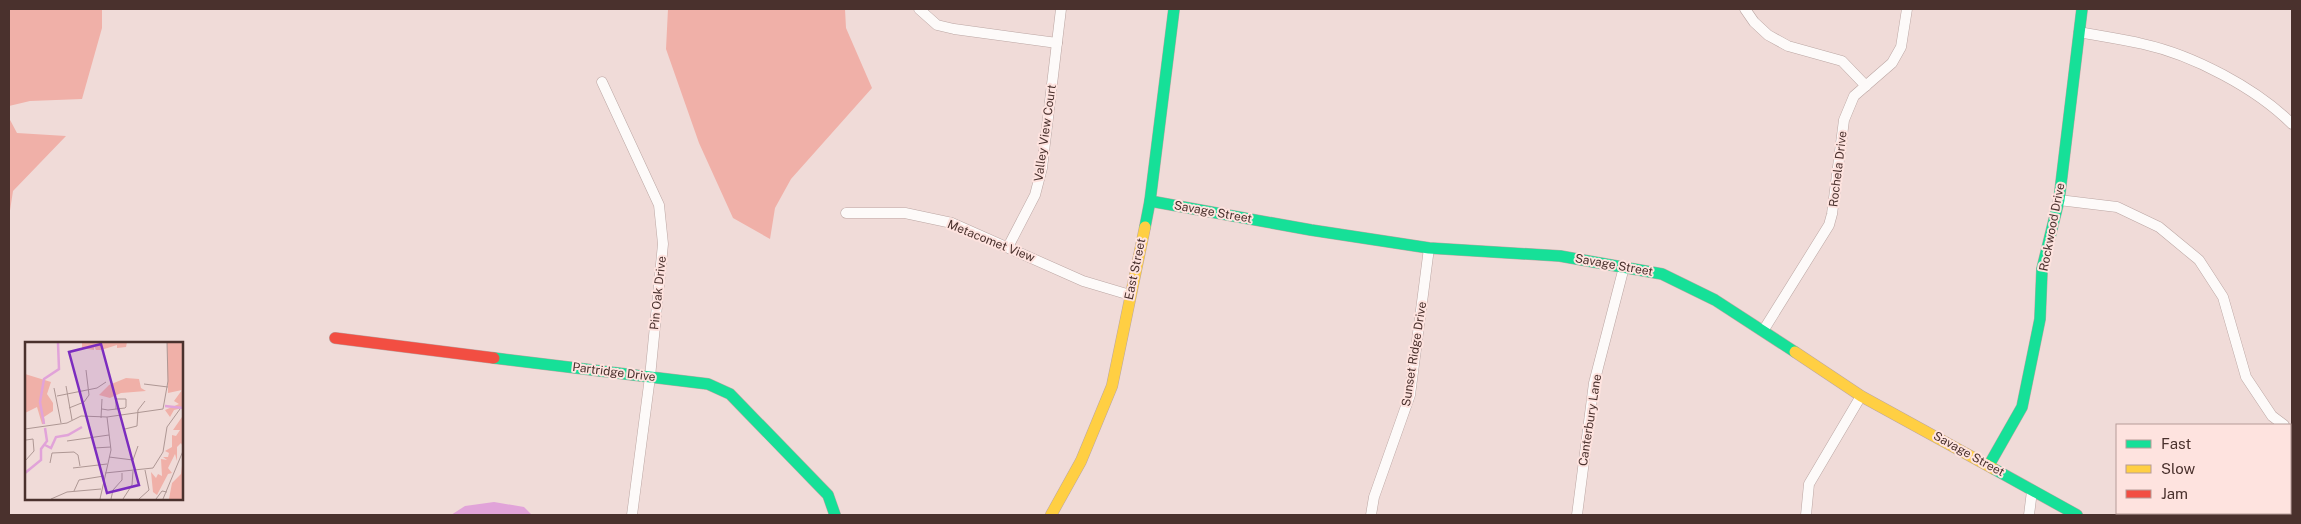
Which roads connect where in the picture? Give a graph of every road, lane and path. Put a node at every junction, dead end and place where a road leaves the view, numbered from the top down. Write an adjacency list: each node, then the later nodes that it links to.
1 (919, 9): 8 (street)
2 (1061, 9): 8 (street, Valley View Court)
3 (1174, 9): 13 (street, East Street)
4 (1745, 9): 10 (street)
5 (1907, 9): 10 (street, Rochela Drive)
6 (2082, 9): 7 (street, Rockwood Drive)
7 (2079, 32): 11 (street); 12 (street, Rockwood Drive)
8 (1057, 43): 15 (street, Valley View Court)
9 (602, 82): 21 (street, Pin Oak Drive)
10 (1866, 86): 19 (street, Rochela Drive)
11 (2292, 124)
12 (2058, 200): 23 (street); 24 (street, Rockwood Drive)
13 (1150, 201): 16 (street, Savage Street); 18 (street, East Street)
14 (846, 213): 15 (street, Metacomet View)
15 (1008, 247): 18 (street, Metacomet View)
16 (1429, 248): 17 (street, Savage Street); 29 (street, Sunset Ridge Drive)
17 (1624, 267): 19 (street, Savage Street); 30 (street, Canterbury Lane)
18 (1130, 294): 28 (street, East Street)
19 (1763, 331): 22 (street, Savage Street)
20 (335, 338): 21 (street, Partridge Drive)
21 (650, 376): 26 (street, Pin Oak Drive); 27 (street, Partridge Drive)
22 (1861, 396): 24 (street, Savage Street); 31 (street)
23 (2283, 424)
24 (1989, 465): 25 (street, Savage Street)
25 (2032, 491): 32 (street); 33 (street, Savage Street)
26 (632, 515)
27 (835, 515)
28 (1051, 515)
29 (1371, 515)
30 (1577, 515)
31 (1806, 515)
32 (2029, 515)
33 (2077, 515)

